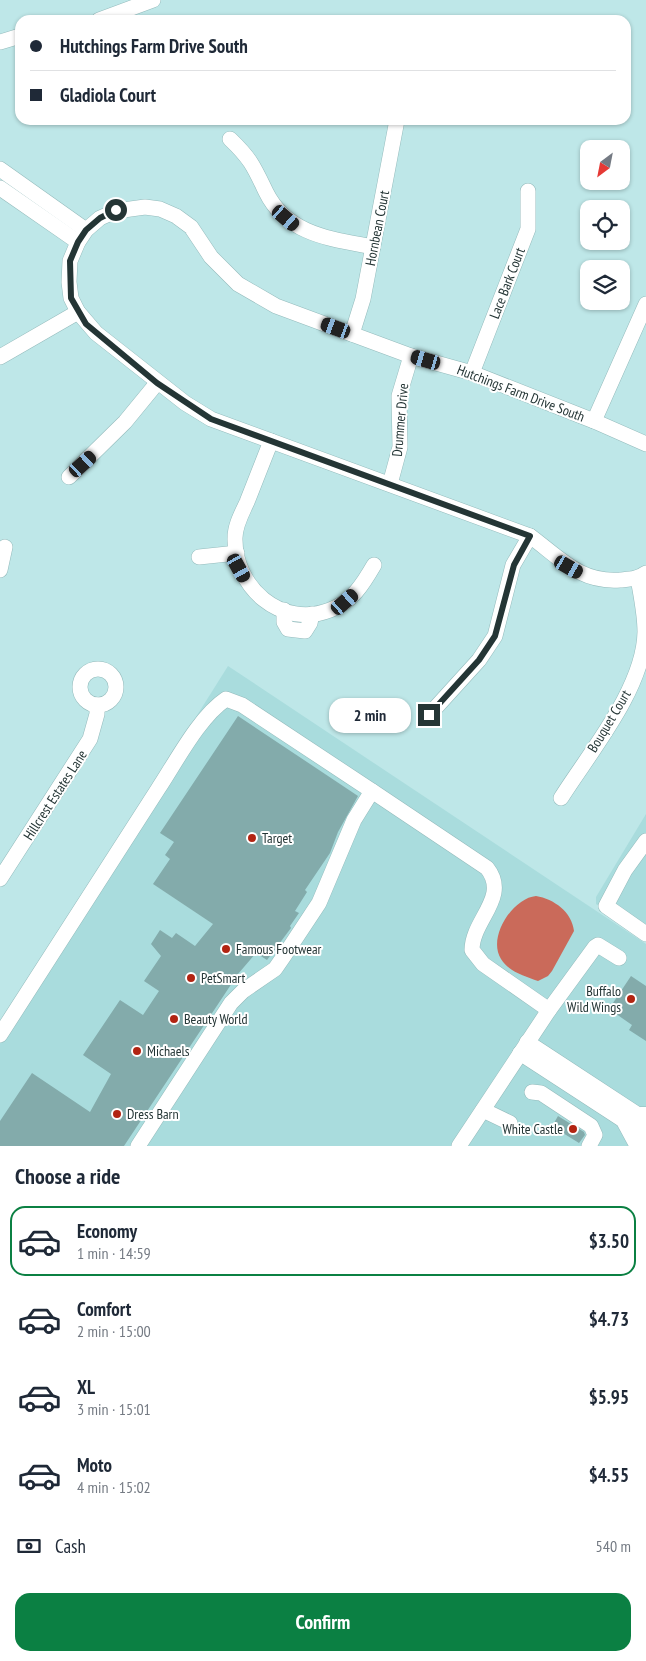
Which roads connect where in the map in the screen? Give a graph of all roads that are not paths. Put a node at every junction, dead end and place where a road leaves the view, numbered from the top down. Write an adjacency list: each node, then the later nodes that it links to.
1 (154, 0): 2 (street)
2 (113, 15)
3 (15, 38): 4 (street)
4 (0, 42)
5 (396, 125): 11 (street, Hornbean Court)
6 (230, 139): 11 (street)
7 (0, 170): 10 (street)
8 (0, 188): 10 (street)
9 (528, 191): 17 (street, Lace Bark Court)
10 (82, 236): 13 (street); 14 (street, Hutchings Farm Drive South)
11 (374, 247): 14 (street, Hornbean Court)
12 (646, 304): 19 (street)
13 (78, 312): 16 (street); 18 (street)
14 (352, 334): 15 (street, Hutchings Farm Drive South)
15 (411, 356): 17 (street, Hutchings Farm Drive South); 23 (street, Drummer Drive)
16 (0, 357)
17 (472, 373): 19 (street, Hutchings Farm Drive South)
18 (157, 383): 20 (street); 22 (street)
19 (594, 421): 21 (street, Hutchings Farm Drive South)
20 (271, 441): 23 (street); 26 (street)
21 (646, 444)
22 (70, 477)
23 (390, 484): 24 (street)
24 (530, 536): 30 (street); 32 (street)
25 (5, 546): 29 (street)
26 (236, 553): 27 (street); 28 (street)
27 (199, 557)
28 (374, 565)
29 (0, 570)
30 (642, 576): 34 (street, Bouquet Court)
31 (97, 705): 36 (street, Hillcrest Estates Lane)
32 (429, 715)
33 (372, 791): 39 (street); 40 (street); 46 (street)
34 (561, 798)
35 (646, 841): 37 (street)
36 (0, 880)
37 (646, 934)
38 (619, 958): 39 (street)
39 (549, 1010): 41 (street)
40 (0, 1035)
41 (524, 1047): 43 (street); 44 (street)
42 (532, 1092): 48 (street)
43 (483, 1110): 45 (street); 47 (street)
44 (641, 1122): 49 (main road)
45 (510, 1123)
46 (138, 1146)
47 (458, 1146)
48 (589, 1146)
49 (640, 1146)

